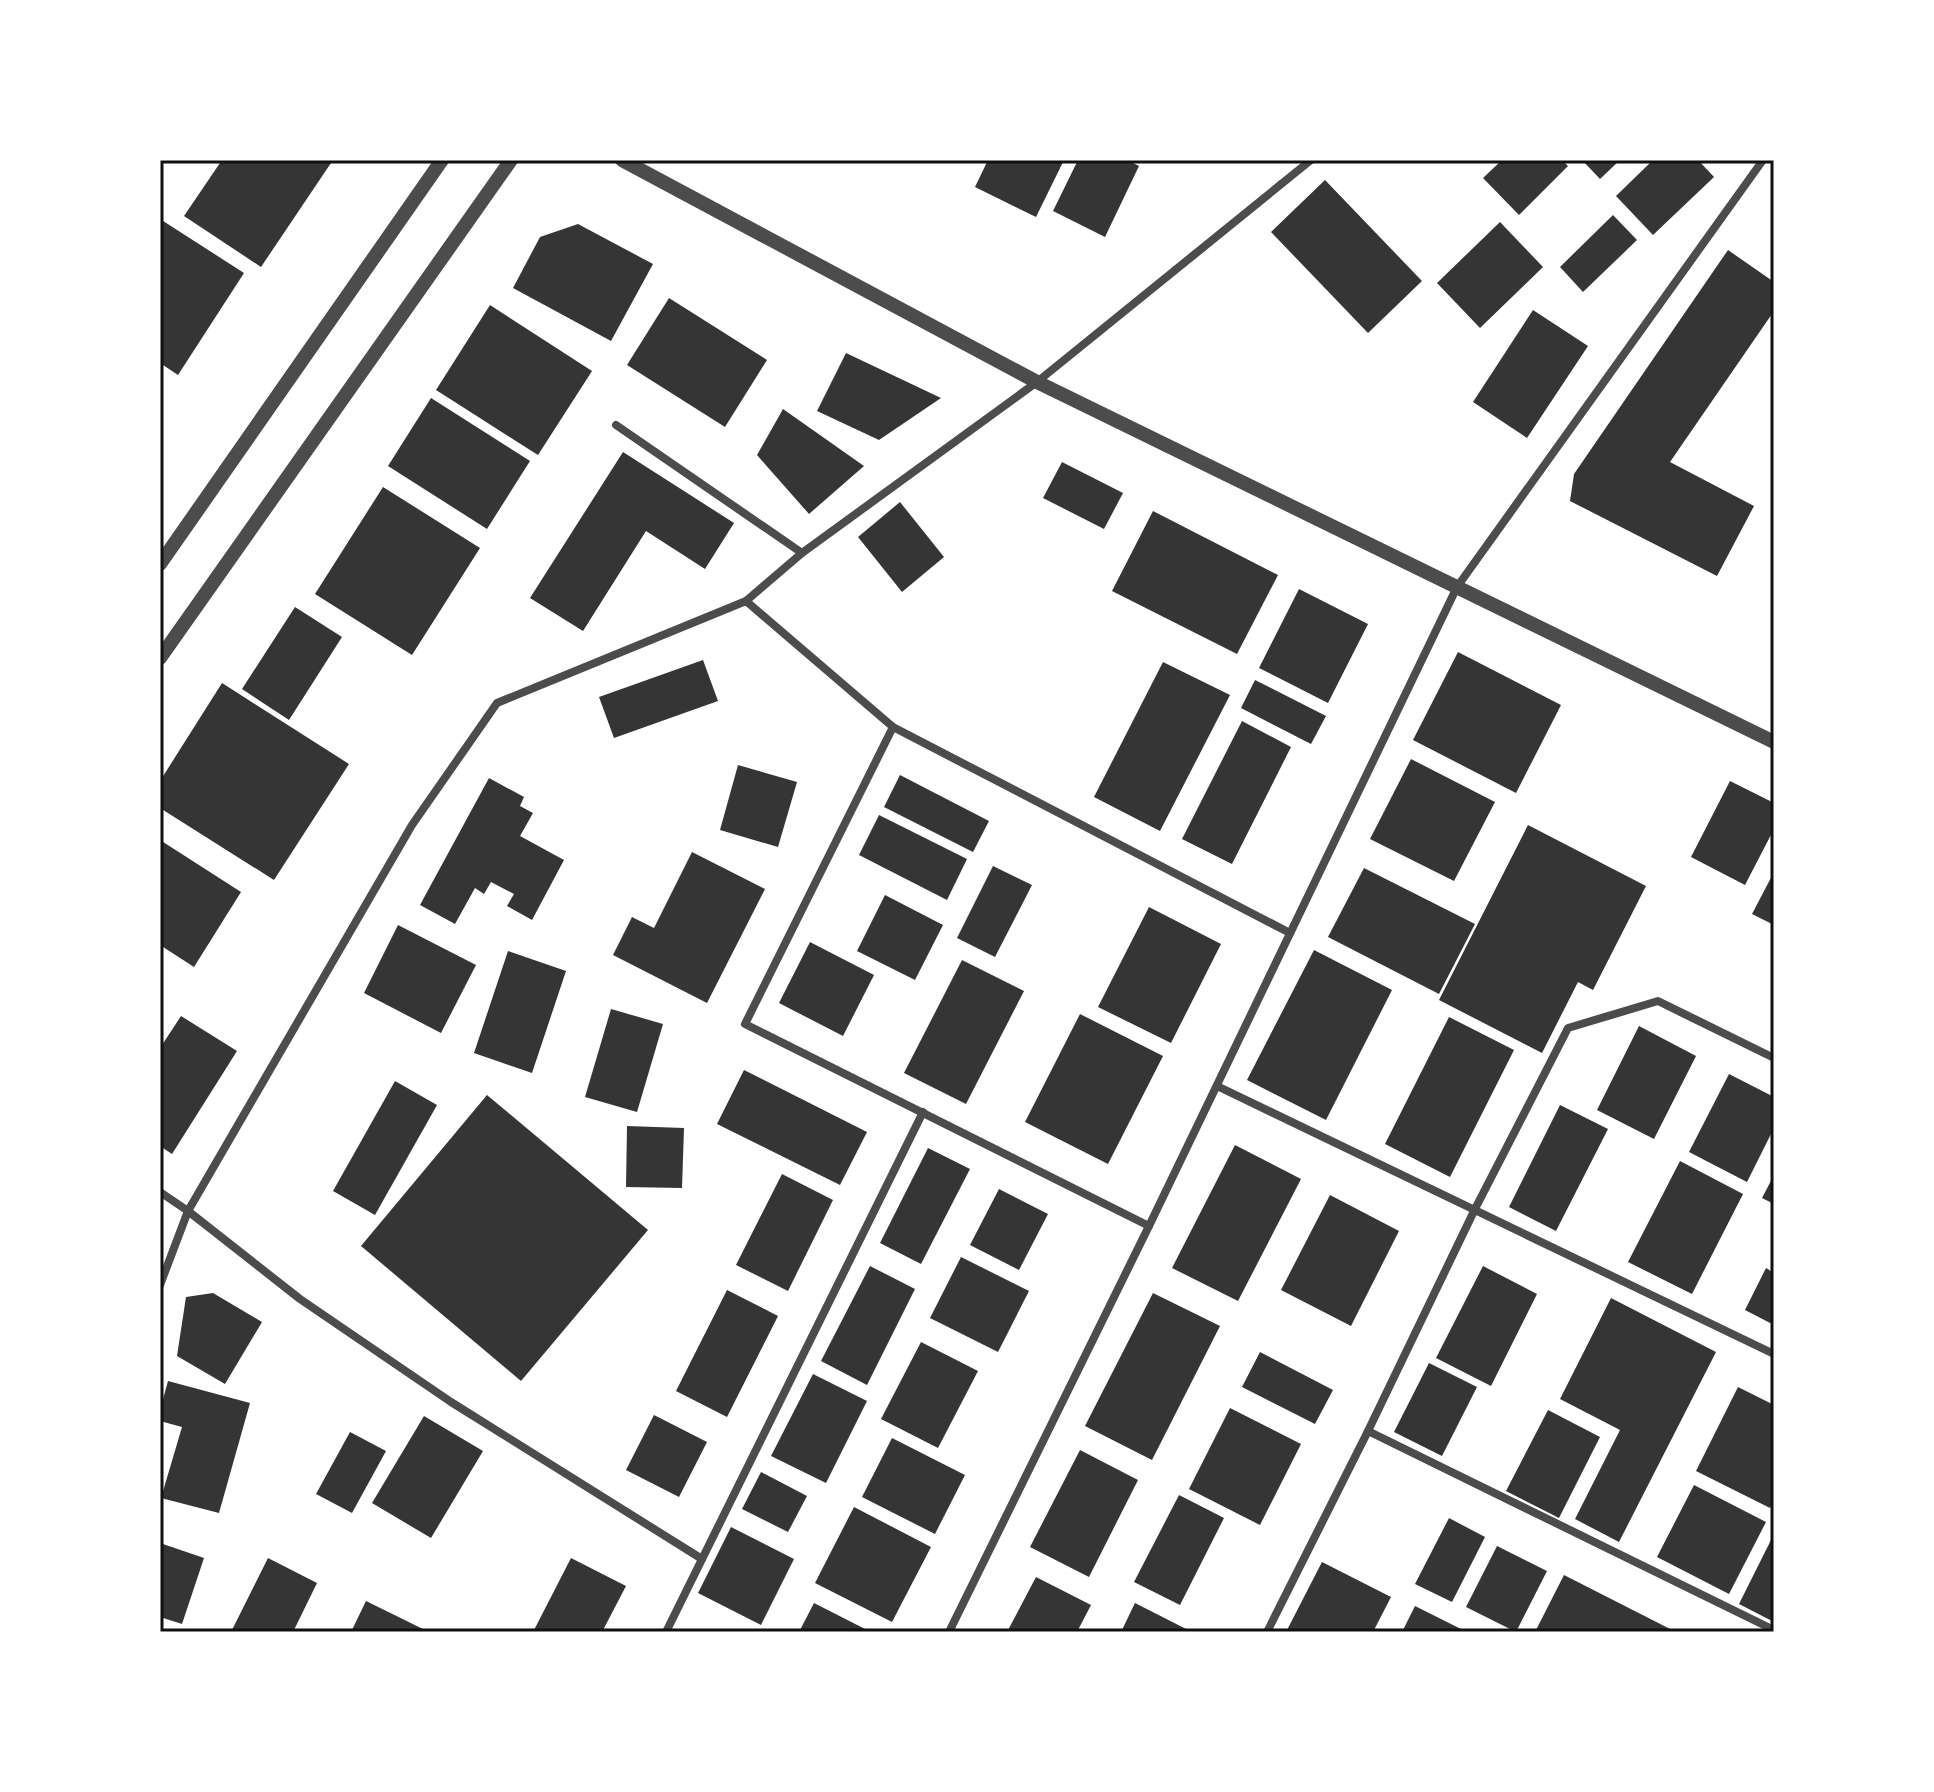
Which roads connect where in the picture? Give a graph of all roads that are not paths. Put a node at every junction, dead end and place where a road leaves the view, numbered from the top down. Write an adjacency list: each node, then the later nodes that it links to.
1 (442, 160): 9 (street)
2 (511, 160): 12 (street)
3 (622, 160): 6 (street)
4 (1311, 160): 6 (street)
5 (1763, 160): 10 (street)
6 (1037, 382): 8 (street); 10 (street)
7 (616, 425): 8 (street)
8 (802, 553): 11 (street)
9 (160, 564)
10 (1457, 587): 14 (street); 15 (street)
11 (746, 601): 13 (street); 21 (street)
12 (160, 658)
13 (893, 727): 15 (street); 18 (street)
14 (1774, 742)
15 (1290, 933): 17 (street)
16 (1774, 1058): 20 (street)
17 (1217, 1086): 20 (street); 22 (street)
18 (923, 1112): 22 (street); 26 (street)
19 (160, 1192): 21 (street)
20 (1475, 1209): 24 (street); 25 (street)
21 (188, 1211): 23 (street); 26 (street)
22 (1149, 1226): 29 (street)
23 (160, 1285)
24 (1774, 1354)
25 (1368, 1431): 27 (street); 30 (street)
26 (702, 1559): 28 (street)
27 (1774, 1630)
28 (666, 1632)
29 (949, 1632)
30 (1267, 1632)

